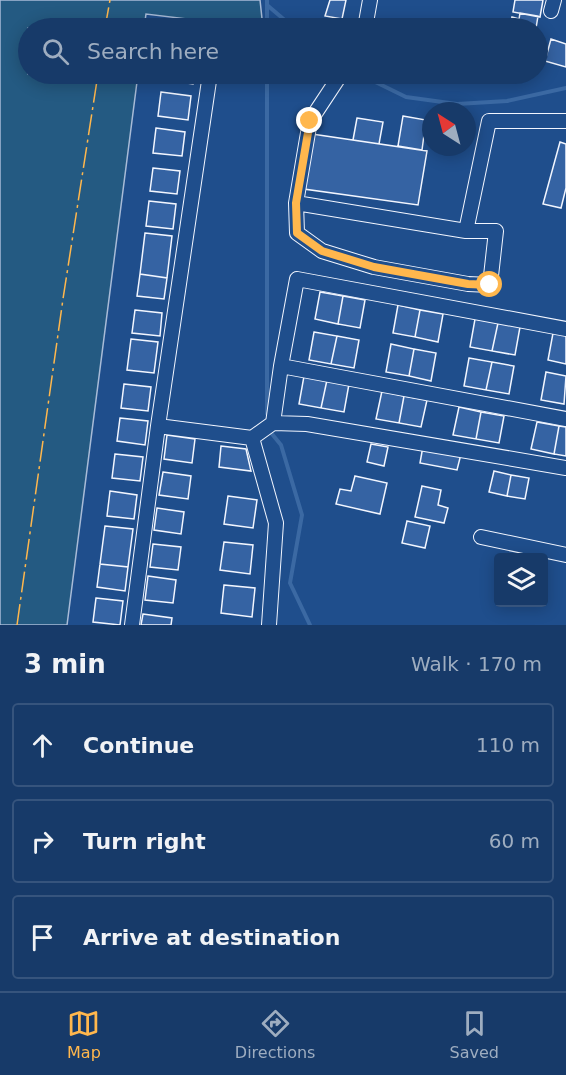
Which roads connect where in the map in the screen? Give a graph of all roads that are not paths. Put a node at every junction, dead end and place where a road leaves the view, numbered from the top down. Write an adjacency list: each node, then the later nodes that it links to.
1 (370, 0): 2 (street)
2 (366, 18)
3 (209, 84): 12 (street)
4 (334, 84): 6 (street)
5 (566, 121): 7 (street)
6 (296, 203): 7 (street); 7 (street)
7 (466, 231)
8 (566, 328): 9 (street)
9 (281, 366): 10 (street); 11 (street)
10 (566, 419)
11 (273, 423): 13 (street); 14 (street)
12 (158, 426): 13 (street); 17 (street)
13 (252, 438): 18 (street)
14 (566, 468)
15 (481, 537): 16 (street)
16 (566, 555)
17 (132, 625)
18 (269, 625)

